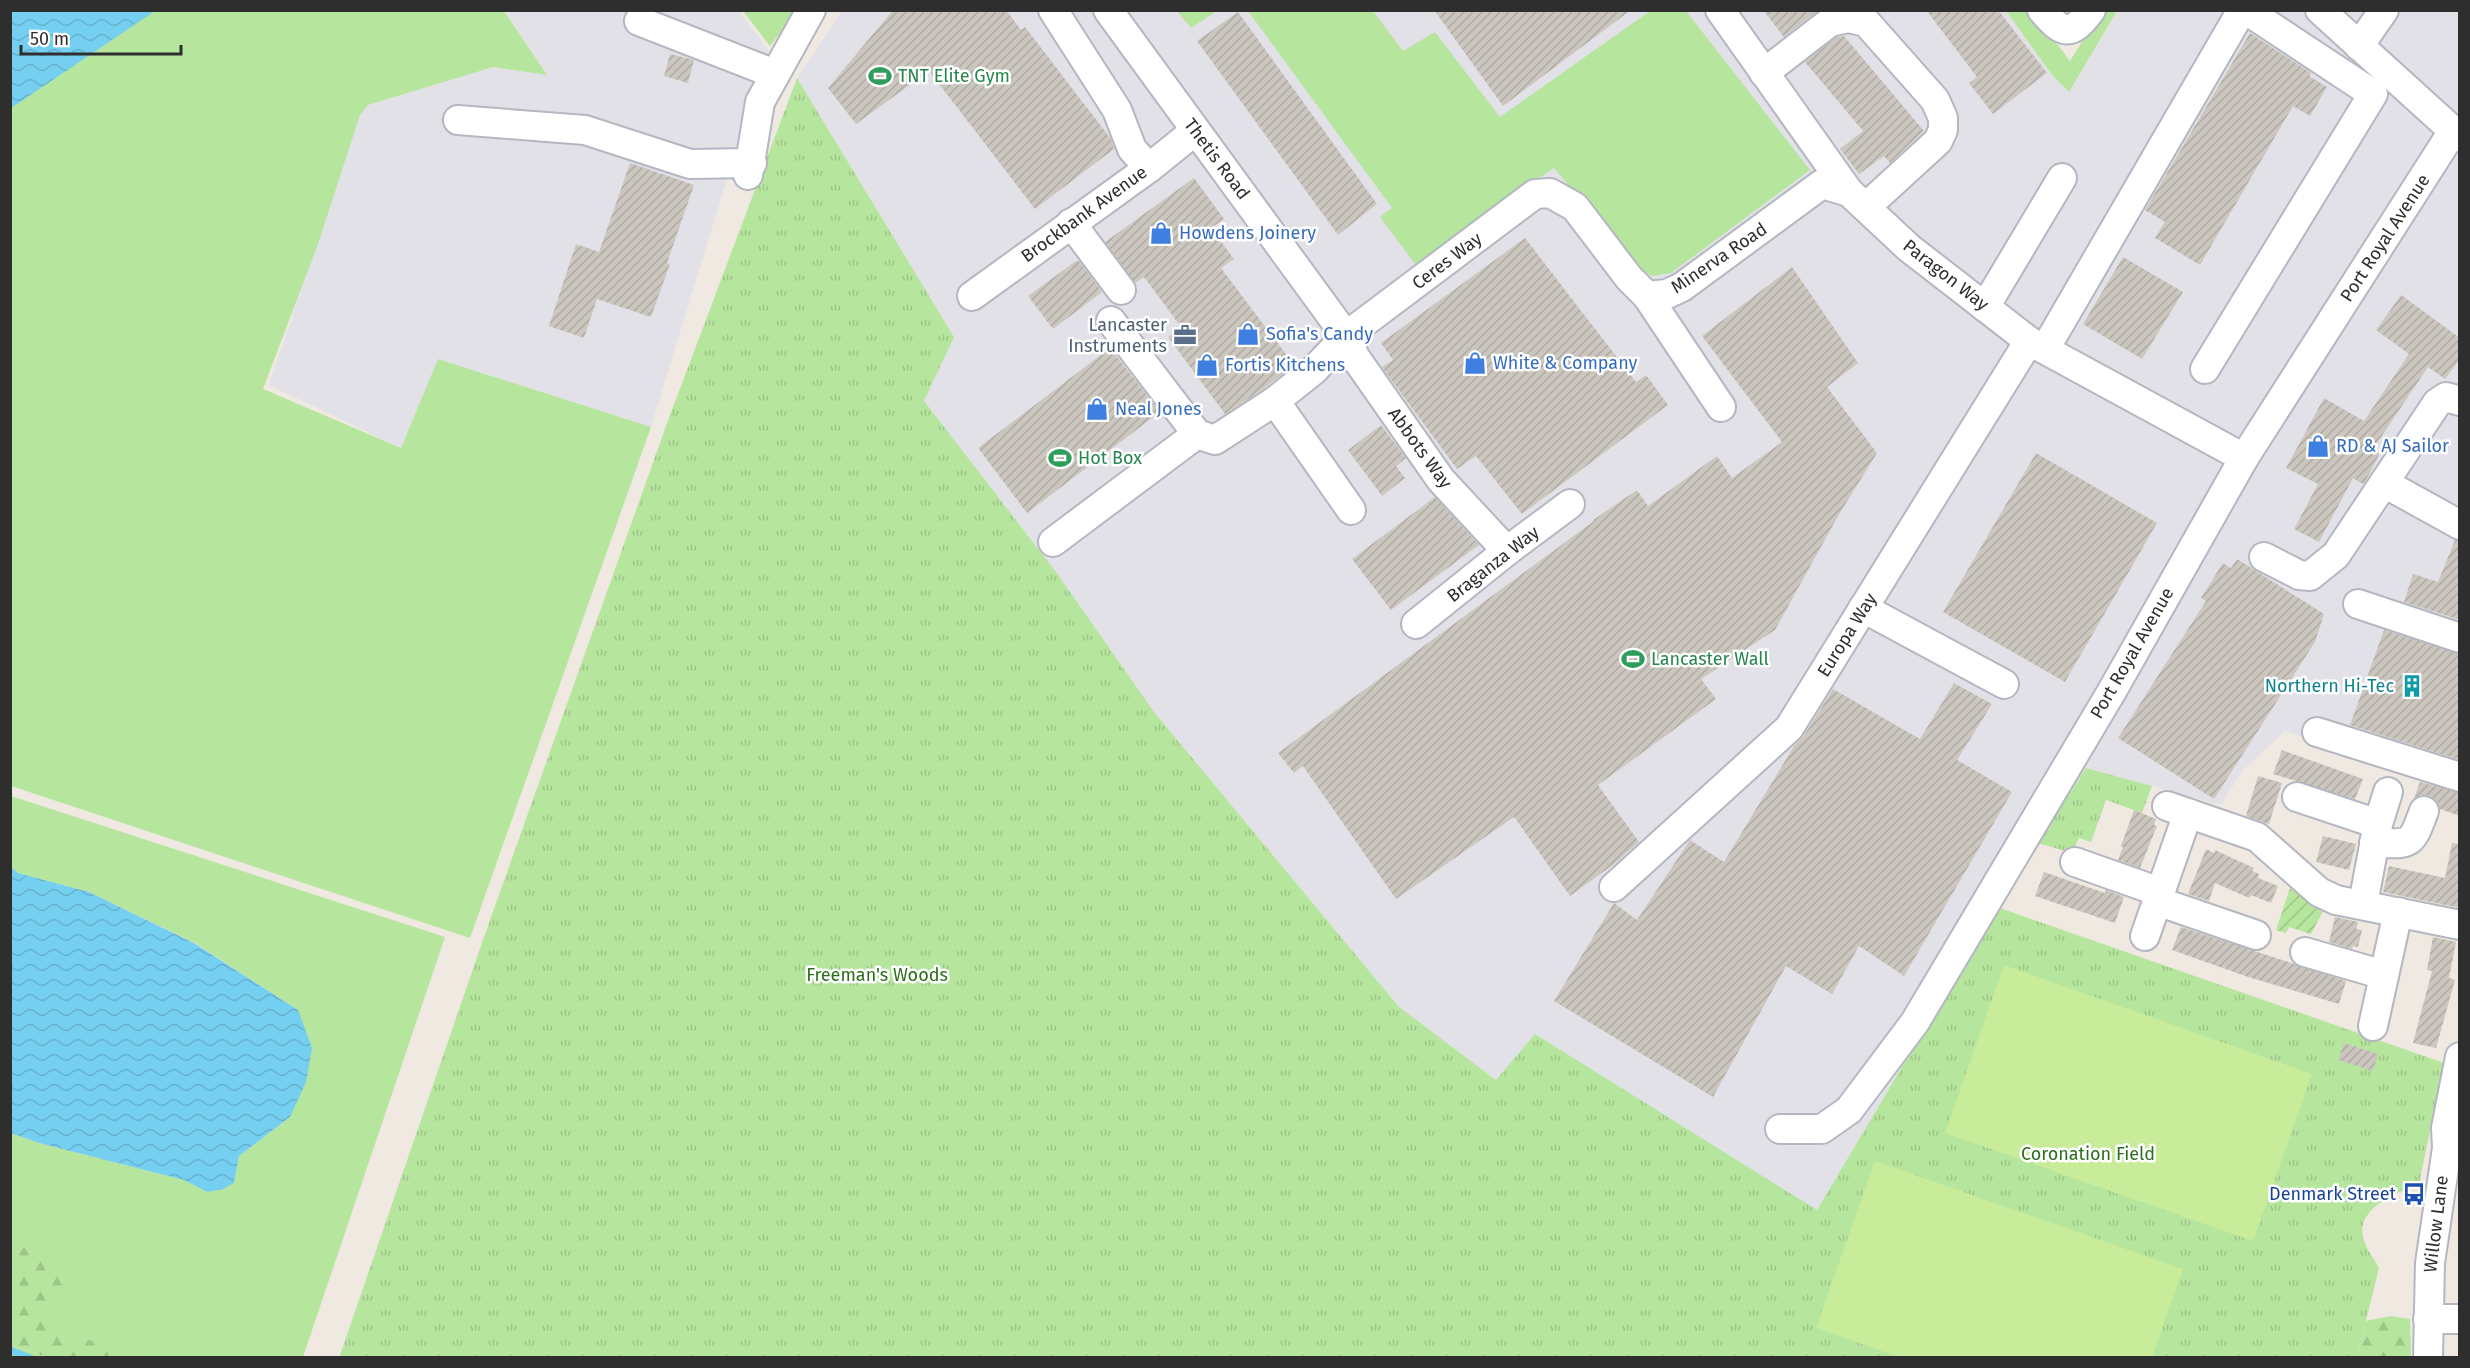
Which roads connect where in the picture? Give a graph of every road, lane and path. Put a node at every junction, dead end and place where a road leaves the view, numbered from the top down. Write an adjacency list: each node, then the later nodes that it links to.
1 (811, 10): 13 (street)
2 (1053, 10): 17 (street)
3 (1720, 10): 12 (street, Paragon Way)
4 (2042, 10): 5 (street)
5 (2091, 10)
6 (2244, 10): 28 (street, Europa Way); 29 (street)
7 (2320, 10): 11 (street)
8 (2384, 10): 11 (street)
9 (1117, 14): 15 (street, Thetis Road)
10 (639, 21): 13 (street)
11 (2359, 46): 16 (street)
12 (1764, 73): 20 (street, Paragon Way); 20 (street)
13 (775, 74): 14 (street)
14 (458, 120)
15 (1195, 131): 17 (street, Brockbank Avenue); 27 (street, Thetis Road)
16 (2456, 134): 34 (street, Port Royal Avenue)
17 (1149, 168): 21 (street, Brockbank Avenue)
18 (2062, 178): 25 (street)
19 (1550, 193): 24 (street, Minerva Road); 27 (street, Ceres Way)
20 (1858, 199): 24 (street, Minerva Road); 25 (street, Paragon Way)
21 (1071, 223): 22 (street); 23 (street, Brockbank Avenue)
22 (1121, 290)
23 (972, 296)
24 (1647, 296): 32 (street)
25 (1985, 307): 28 (street, Paragon Way)
26 (1111, 321): 33 (street)
27 (1346, 336): 31 (street, Ceres Way); 40 (street, Abbots Way)
28 (2037, 345): 34 (street, Paragon Way); 43 (street, Europa Way)
29 (2205, 369)
30 (2459, 398): 35 (street)
31 (1275, 401): 33 (street, Ceres Way); 37 (street)
32 (1721, 407)
33 (1197, 434): 39 (street)
34 (2244, 458): 65 (street, Port Royal Avenue)
35 (2384, 483): 38 (street); 41 (street)
36 (1570, 504): 40 (street, Braganza Way)
37 (1351, 510)
38 (2460, 525)
39 (1053, 542)
40 (1507, 551): 44 (street, Braganza Way)
41 (2264, 557)
42 (2358, 604): 45 (street)
43 (1863, 608): 46 (street); 54 (street, Europa Way)
44 (1416, 624)
45 (2460, 638)
46 (2004, 684)
47 (2318, 732): 48 (street)
48 (2460, 777)
49 (2388, 792): 52 (street)
50 (2297, 797): 52 (street)
51 (2424, 811): 52 (street)
52 (2376, 833): 56 (street)
53 (2075, 862): 55 (street)
54 (1614, 887)
55 (2158, 897): 56 (street); 59 (street); 60 (street)
56 (2363, 904): 57 (street)
57 (2398, 912): 58 (street); 62 (street)
58 (2460, 925)
59 (2256, 934)
60 (2145, 936)
61 (2305, 952): 62 (street)
62 (2384, 975): 63 (street)
63 (2373, 1026)
64 (2460, 1057): 66 (street, Willow Lane)
65 (1780, 1129)
66 (2453, 1148): 67 (street, Willow Lane)
67 (2428, 1319): 68 (street); 69 (street, Willow Lane)
68 (2460, 1319)
69 (2428, 1358)

